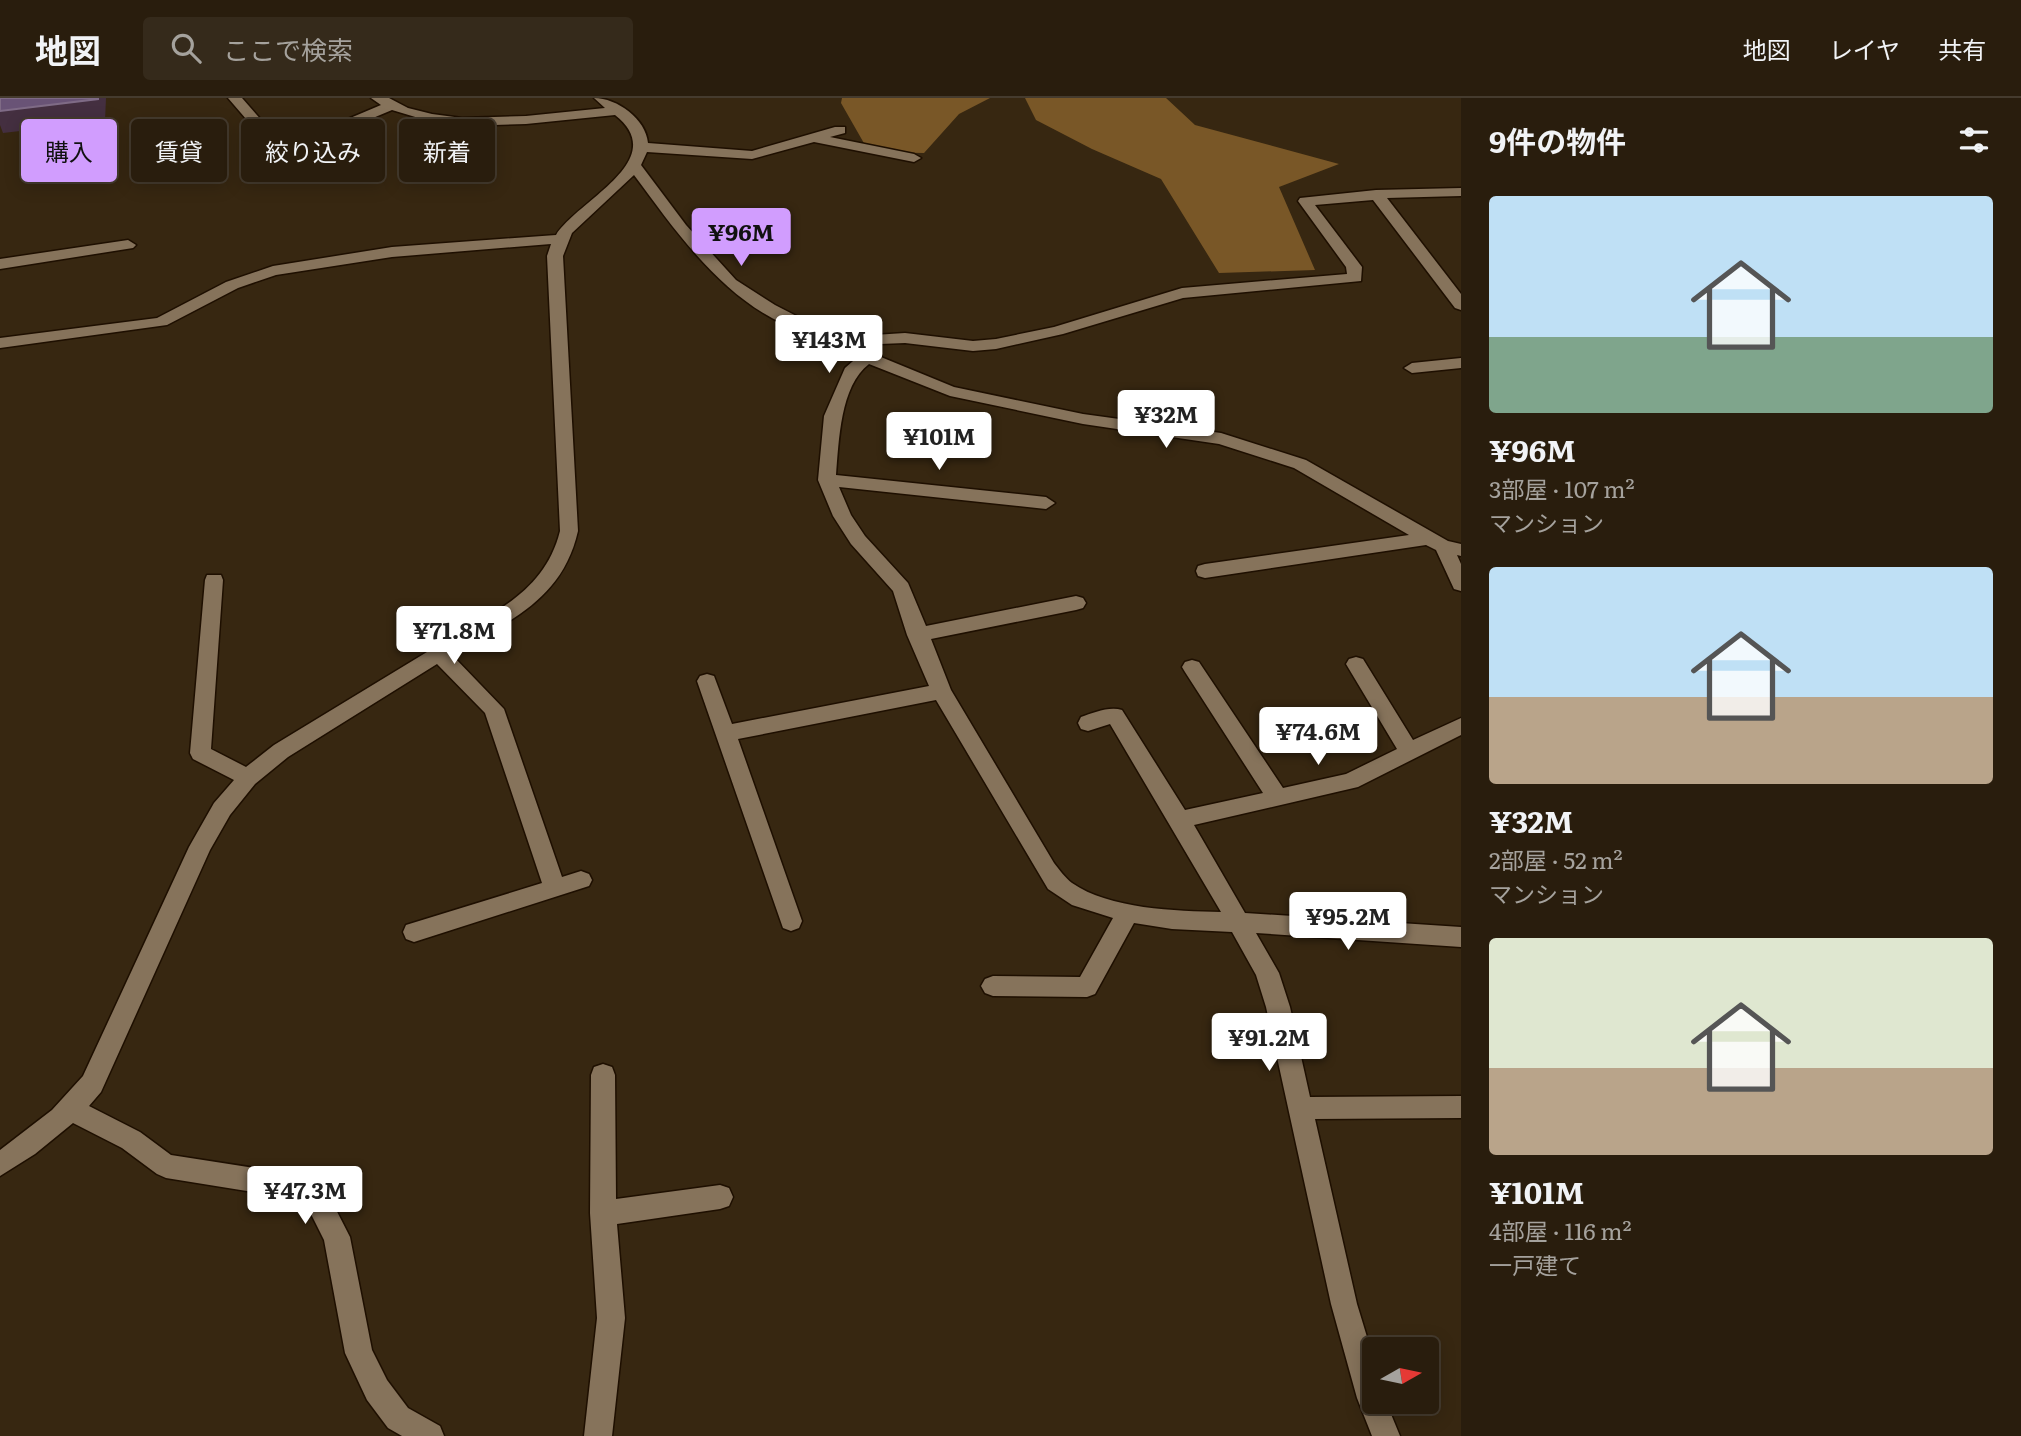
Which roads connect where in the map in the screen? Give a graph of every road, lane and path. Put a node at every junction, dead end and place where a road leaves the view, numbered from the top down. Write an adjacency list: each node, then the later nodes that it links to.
1 (235, 98): 3 (street)
2 (601, 98): 4 (street)
3 (384, 102): 4 (street)
4 (616, 111): 7 (street)
5 (841, 130): 6 (street)
6 (813, 138): 7 (street); 8 (street)
7 (637, 155): 11 (street); 15 (street)
8 (914, 158)
9 (1461, 192): 10 (street)
10 (1376, 194): 14 (street); 15 (street)
11 (561, 239): 16 (street); 28 (street)
12 (128, 245): 13 (street)
13 (0, 264)
14 (1461, 304)
15 (874, 340): 17 (street)
16 (0, 343)
17 (867, 357): 20 (street); 22 (street)
18 (1461, 363): 19 (street)
19 (1412, 368)
20 (827, 480): 21 (street); 27 (street)
21 (1046, 503)
22 (1444, 545): 23 (street); 25 (street)
23 (1205, 571)
24 (214, 580): 37 (street)
25 (1461, 584)
26 (1076, 603): 27 (street)
27 (918, 635): 32 (street)
28 (438, 652): 37 (street); 41 (street)
29 (1356, 664): 36 (street)
30 (1192, 667): 38 (street)
31 (707, 681): 35 (street)
32 (941, 691): 35 (street); 42 (street)
33 (1088, 723): 39 (street)
34 (1461, 726): 36 (street)
35 (724, 734): 43 (street)
36 (1409, 751): 38 (street)
37 (248, 778): 51 (street)
38 (1278, 798): 39 (street)
39 (1180, 820): 44 (street)
40 (581, 880): 41 (street)
41 (555, 889): 45 (street)
42 (1128, 912): 44 (street); 47 (street)
43 (791, 921)
44 (1237, 922): 46 (street); 50 (street)
45 (414, 932)
46 (1461, 937)
47 (993, 986)
48 (603, 1075): 54 (street)
49 (1461, 1107): 50 (street)
50 (1299, 1108): 58 (street)
51 (72, 1110): 52 (street); 55 (street)
52 (0, 1164)
53 (720, 1197): 54 (street)
54 (603, 1213): 57 (street)
55 (398, 1427): 56 (street)
56 (430, 1436)
57 (598, 1436)
58 (1386, 1436)

